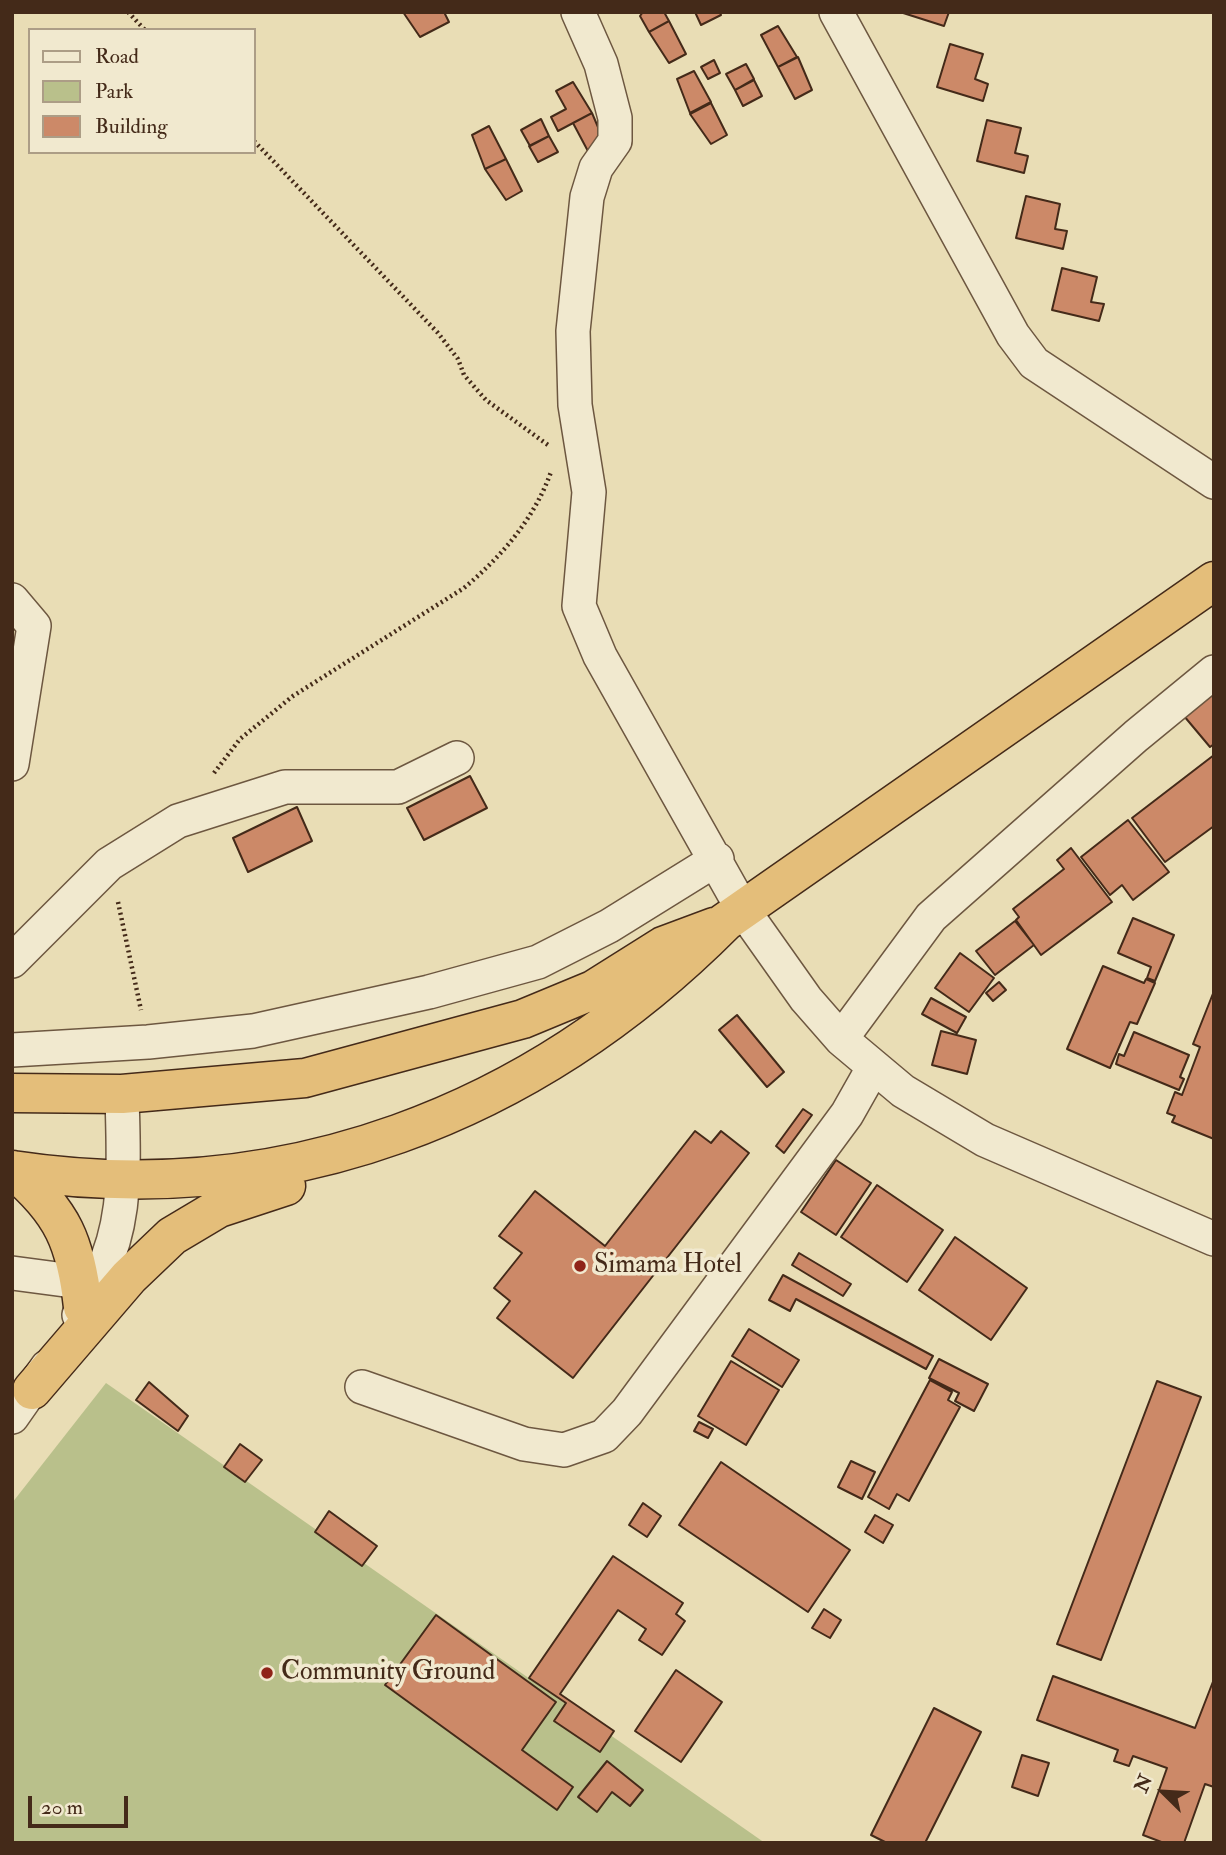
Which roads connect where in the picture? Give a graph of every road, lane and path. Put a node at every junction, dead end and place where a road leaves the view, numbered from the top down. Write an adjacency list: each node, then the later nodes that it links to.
1 (128, 12): 4 (path)
2 (578, 12): 6 (street)
3 (835, 12): 8 (street)
4 (143, 28)
5 (256, 143): 6 (path)
6 (575, 405): 15 (street)
7 (554, 462): 14 (path)
8 (1214, 482)
9 (1214, 581): 17 (highway)
10 (12, 600): 13 (street)
11 (1214, 672): 19 (street)
12 (457, 758): 14 (street)
13 (12, 764)
14 (178, 821): 16 (street)
15 (717, 859): 17 (street); 20 (street)
16 (109, 864): 18 (street); 20 (path)
17 (734, 916): 19 (street); 24 (highway); 25 (highway)
18 (12, 961)
19 (841, 1039): 22 (street)
20 (148, 1042): 21 (street)
21 (12, 1050)
22 (873, 1068): 28 (street); 31 (street)
23 (12, 1093): 24 (highway)
24 (122, 1094): 27 (street)
25 (445, 1117): 27 (highway); 32 (highway)
26 (13, 1170): 27 (highway); 30 (highway)
27 (123, 1181): 30 (street)
28 (1214, 1239)
29 (12, 1273): 30 (street)
30 (82, 1294): 32 (street)
31 (362, 1387)
32 (22, 1404)

